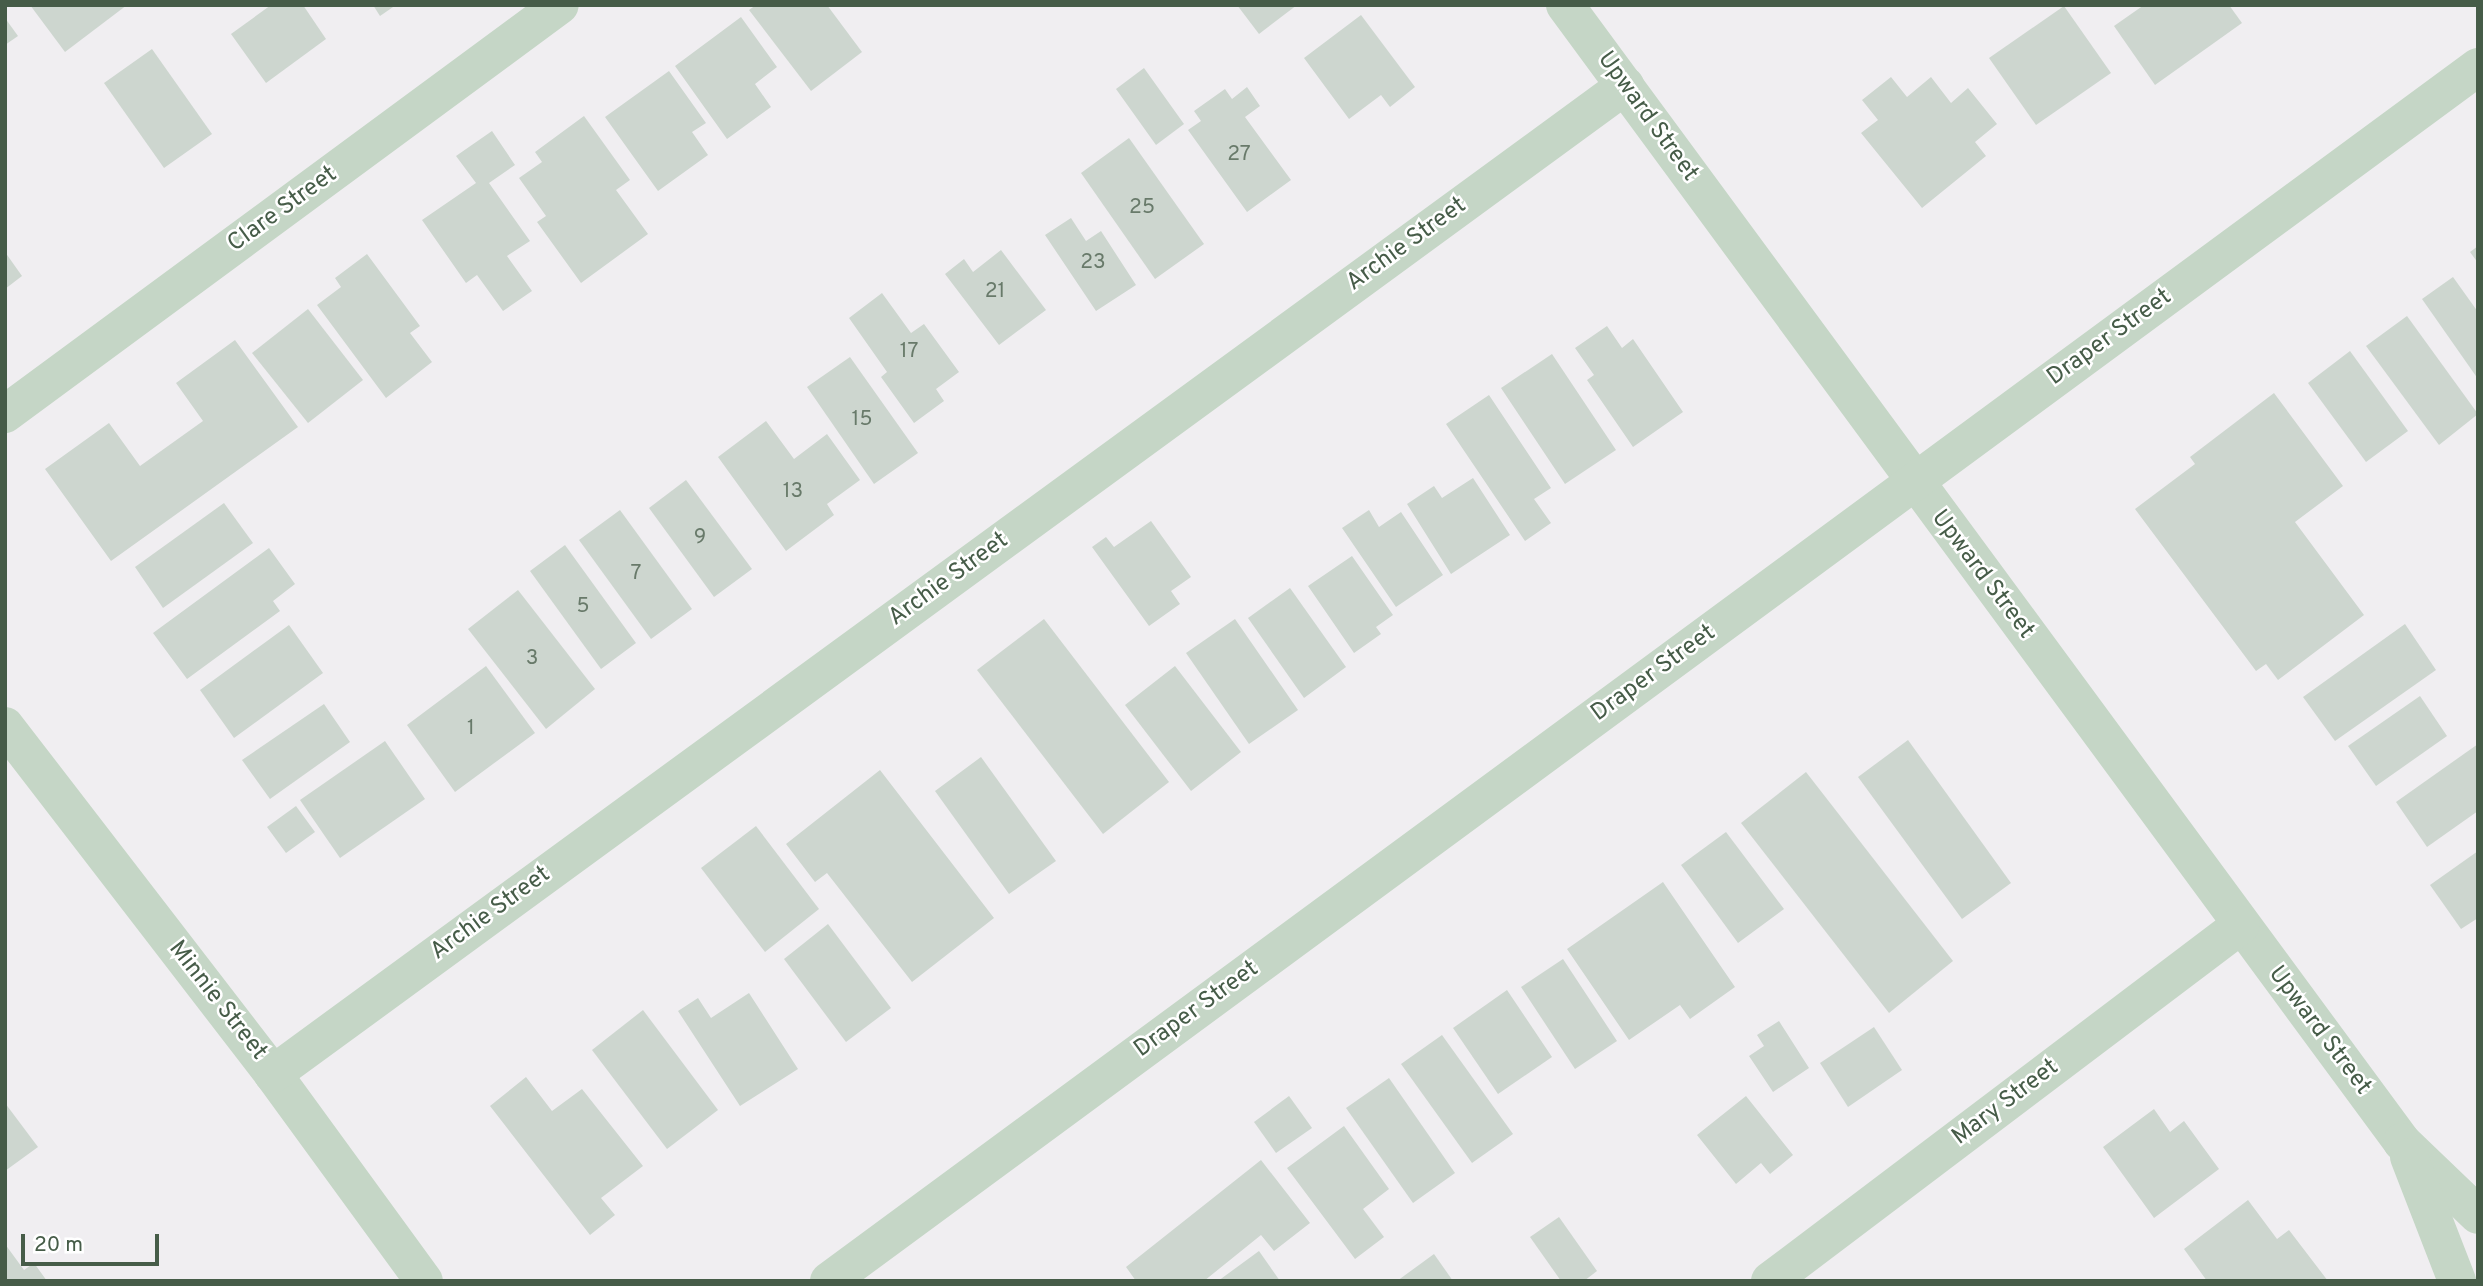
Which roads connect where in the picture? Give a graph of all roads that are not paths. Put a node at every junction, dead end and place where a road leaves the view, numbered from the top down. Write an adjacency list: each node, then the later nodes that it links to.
1 (560, 5): 5 (street, Clare Street)
2 (1565, 5): 4 (street, Upward Street)
3 (2478, 67): 6 (street, Draper Street)
4 (1625, 86): 6 (street, Upward Street); 9 (street, Archie Street)
5 (5, 414)
6 (1913, 483): 8 (street, Upward Street); 13 (street, Draper Street)
7 (5, 726): 9 (street, Minnie Street)
8 (2241, 925): 10 (street, Upward Street); 14 (street, Mary Street)
9 (273, 1074): 12 (street, Minnie Street)
10 (2402, 1142): 11 (street, Upward Street); 15 (street, Upward Street)
11 (2478, 1215)
12 (424, 1281)
13 (830, 1281)
14 (1770, 1281)
15 (2457, 1281)

